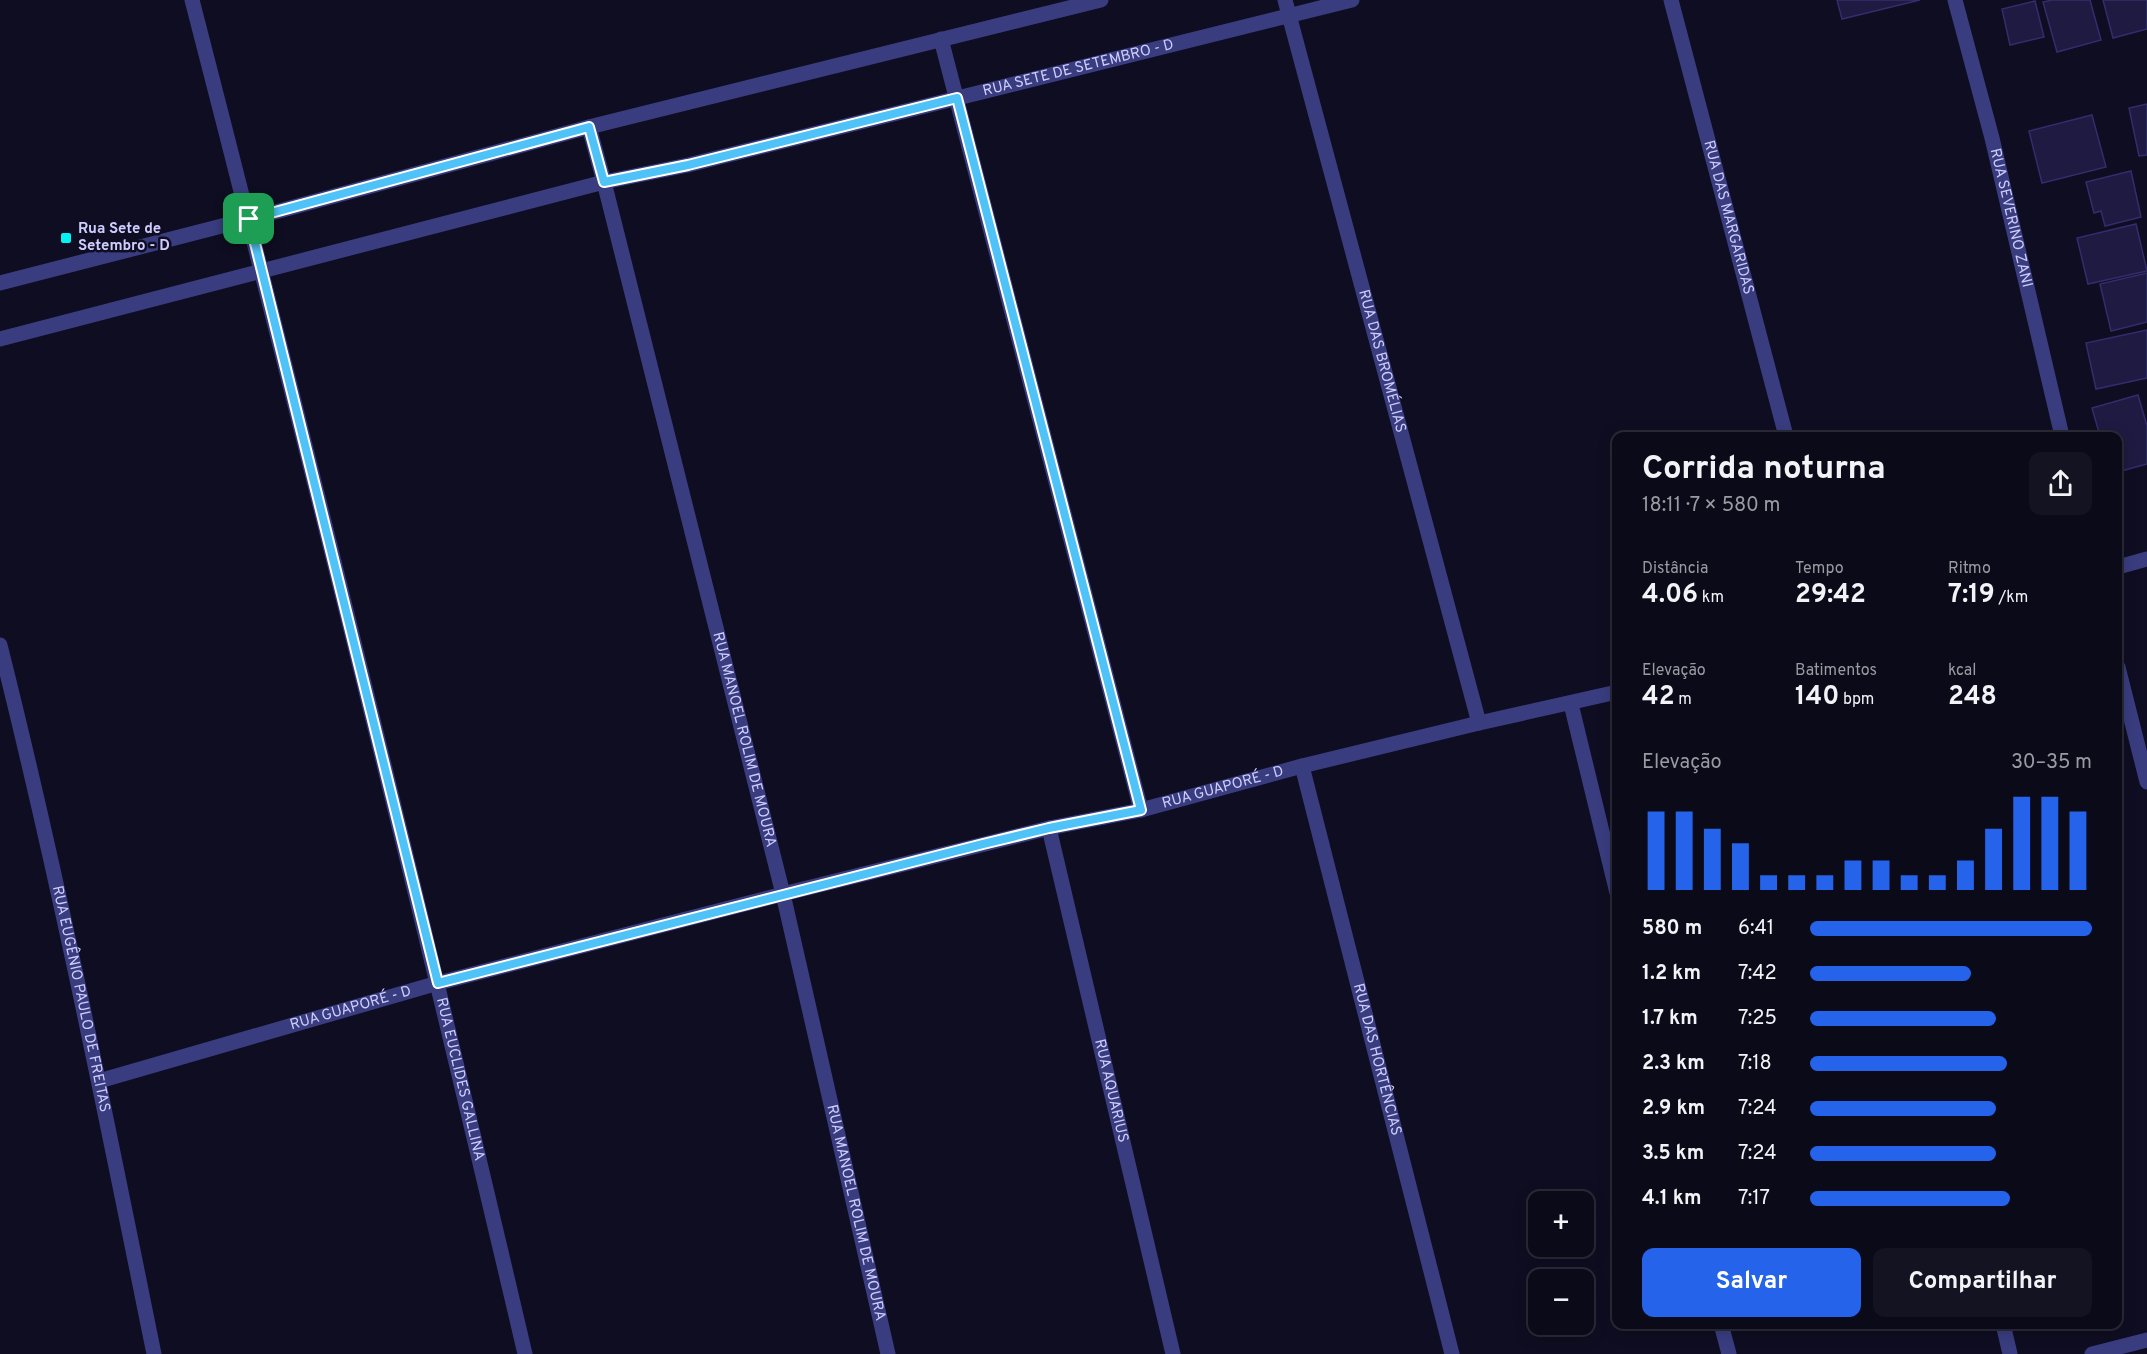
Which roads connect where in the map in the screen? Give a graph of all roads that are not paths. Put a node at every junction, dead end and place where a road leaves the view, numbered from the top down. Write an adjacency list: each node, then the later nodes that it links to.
1 (192, 0): 12 (street, RUA EUCLIDES GALLINA)
2 (1101, 0): 8 (street)
3 (1285, 0): 7 (street, RUA DAS BROMÉLIAS)
4 (1352, 0): 7 (street, RUA SETE DE SETEMBRO - D)
5 (1671, 0): 16 (street, RUA DAS MARGARIDAS)
6 (1954, 0): 17 (street, RUA SEVERINO ZANI)
7 (1288, 17): 9 (street, RUA SETE DE SETEMBRO - D); 24 (street, RUA DAS BROMÉLIAS)
8 (941, 39): 9 (street); 10 (street)
9 (957, 98): 11 (street, RUA SETE DE SETEMBRO - D); 27 (street)
10 (589, 127): 11 (street, RUA MANOEL ROLIM DE MOURA); 12 (street)
11 (604, 182): 13 (street, RUA SETE DE SETEMBRO - D); 30 (street, RUA MANOEL ROLIM DE MOURA)
12 (249, 219): 13 (street, RUA EUCLIDES GALLINA); 14 (street)
13 (263, 270): 15 (street, RUA SETE DE SETEMBRO - D); 31 (street, RUA EUCLIDES GALLINA)
14 (0, 282)
15 (0, 339)
16 (1785, 432)
17 (2061, 432)
18 (2147, 559): 19 (street)
19 (2122, 566)
20 (0, 645): 32 (street, RUA EUGÊNIO PAULO DE FREITAS)
21 (2122, 683): 26 (street)
22 (1612, 693): 23 (street, RUA GUAPORÉ - D)
23 (1571, 704): 24 (street, RUA GUAPORÉ - D); 29 (street)
24 (1479, 723): 25 (street, RUA GUAPORÉ - D)
25 (1302, 766): 27 (street, RUA GUAPORÉ - D); 40 (street, RUA DAS HORTÊNCIAS)
26 (2147, 782)
27 (1141, 810): 28 (street, RUA GUAPORÉ - D)
28 (1049, 828): 30 (street, RUA GUAPORÉ - D); 39 (street, RUA AQUARIUS)
29 (1612, 872)
30 (783, 894): 31 (street, RUA GUAPORÉ - D); 38 (street, RUA MANOEL ROLIM DE MOURA)
31 (438, 983): 32 (street, RUA GUAPORÉ - D); 37 (street, RUA EUCLIDES GALLINA)
32 (99, 1081): 36 (street, RUA EUGÊNIO PAULO DE FREITAS)
33 (1722, 1329): 41 (street)
34 (2004, 1329): 42 (street)
35 (2147, 1340): 43 (street)
36 (154, 1354)
37 (525, 1354)
38 (888, 1354)
39 (1173, 1354)
40 (1452, 1354)
41 (1729, 1354)
42 (2010, 1354)
43 (2092, 1354)

